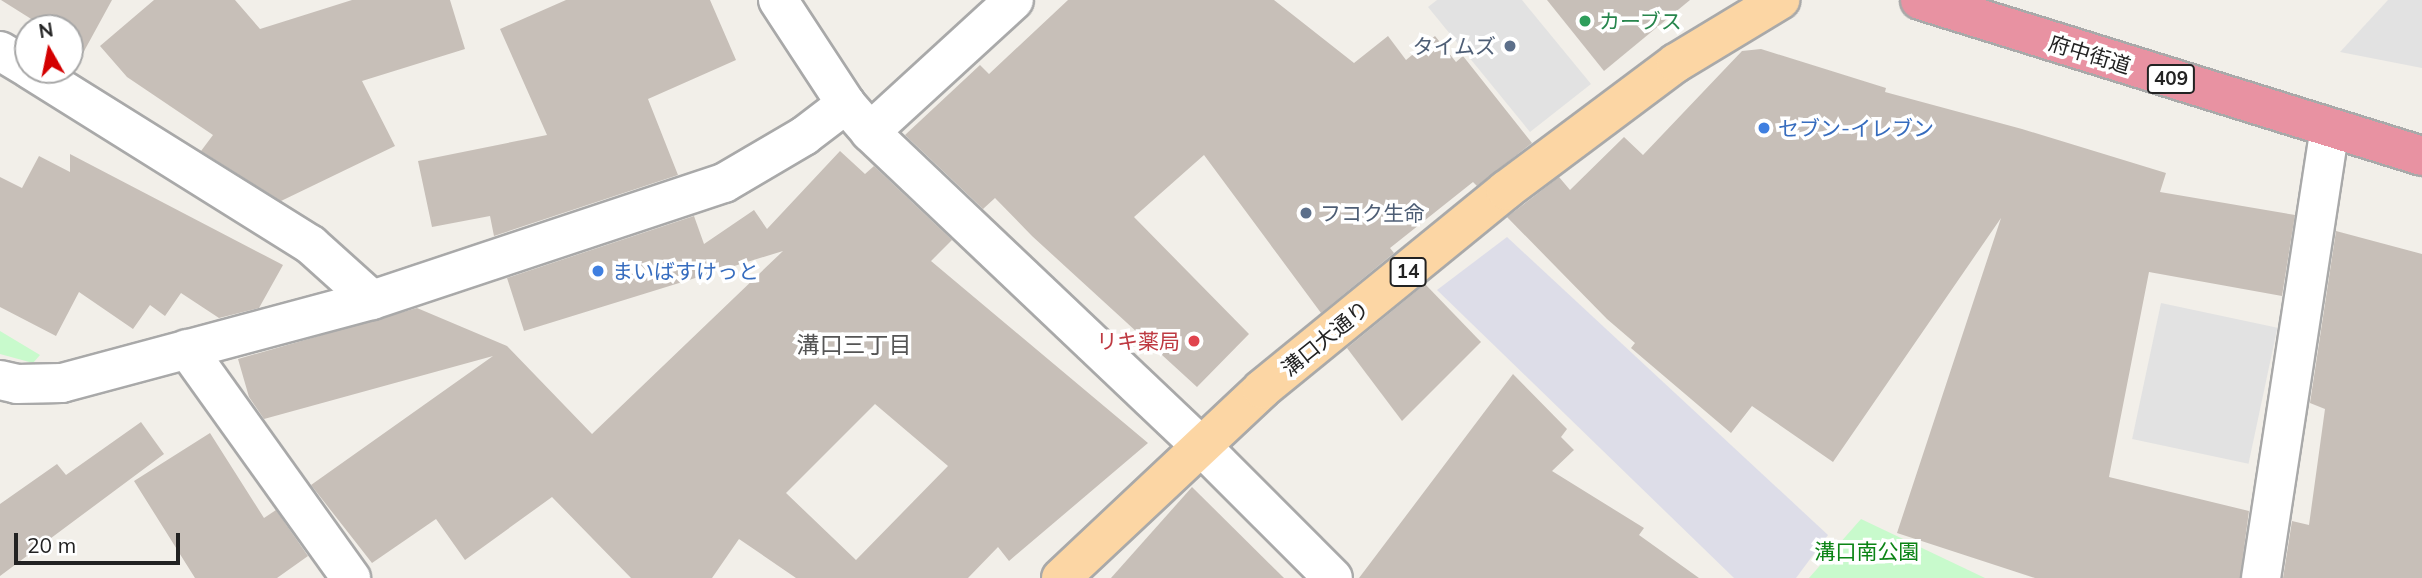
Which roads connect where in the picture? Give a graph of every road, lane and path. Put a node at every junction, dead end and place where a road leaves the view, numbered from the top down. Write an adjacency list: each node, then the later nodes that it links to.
1 (778, 0): 6 (street)
2 (1014, 0): 6 (street)
3 (1780, 0): 12 (main road, 溝口大通り / 14)
4 (1920, 0): 7 (highway, 府中街道 / 409)
5 (53, 84): 9 (street)
6 (858, 118): 9 (street); 12 (street)
7 (2330, 128): 8 (highway, 府中街道 / 409); 16 (street)
8 (2422, 156)
9 (372, 300): 10 (street)
10 (187, 349): 11 (street); 13 (street)
11 (6, 393)
12 (1202, 447): 14 (main road, 溝口大通り / 14); 15 (street)
13 (351, 578)
14 (1061, 578)
15 (1333, 578)
16 (2261, 578)

